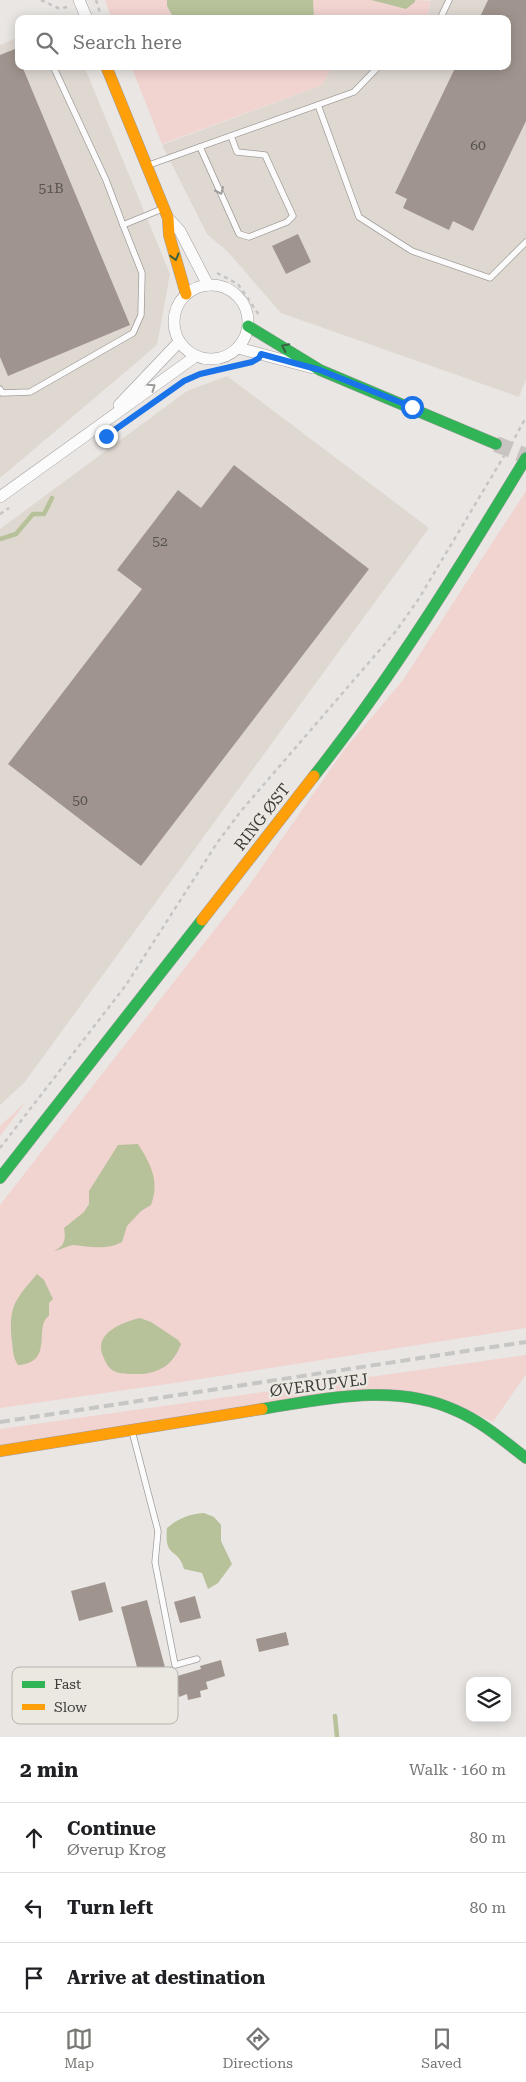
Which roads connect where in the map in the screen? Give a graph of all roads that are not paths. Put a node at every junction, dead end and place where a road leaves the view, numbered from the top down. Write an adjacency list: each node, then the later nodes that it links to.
1 (449, 0): 4 (lane)
2 (80, 1): 3 (street)
3 (85, 15)
4 (442, 15)
5 (55, 70): 13 (lane)
6 (108, 70): 11 (street)
7 (375, 70): 8 (lane)
8 (318, 105): 9 (lane); 14 (lane)
9 (230, 136): 10 (lane); 10 (lane, one-way to 9)
10 (200, 147): 11 (lane)
11 (147, 166): 12 (street)
12 (166, 213): 13 (lane); 15 (street); 16 (street, one-way to 16)
13 (123, 225): 22 (lane)
14 (526, 242)
15 (208, 285): 16 (street); 17 (street)
16 (186, 294): 18 (street)
17 (248, 326): 19 (street); 21 (street, one-way to 17)
18 (179, 342): 20 (street); 23 (street)
19 (238, 348): 20 (street); 21 (street)
20 (196, 356): 23 (street, one-way to 20)
21 (320, 370): 24 (street)
22 (0, 388)
23 (98, 426): 26 (street)
24 (496, 444)
25 (526, 458): 27 (street, RING ØST)
26 (0, 497)
27 (0, 1178)
28 (131, 1429): 29 (street, ØVERUPVEJ); 30 (street, ØVERUPVEJ); 31 (lane)
29 (0, 1451)
30 (526, 1458)
31 (198, 1659)

